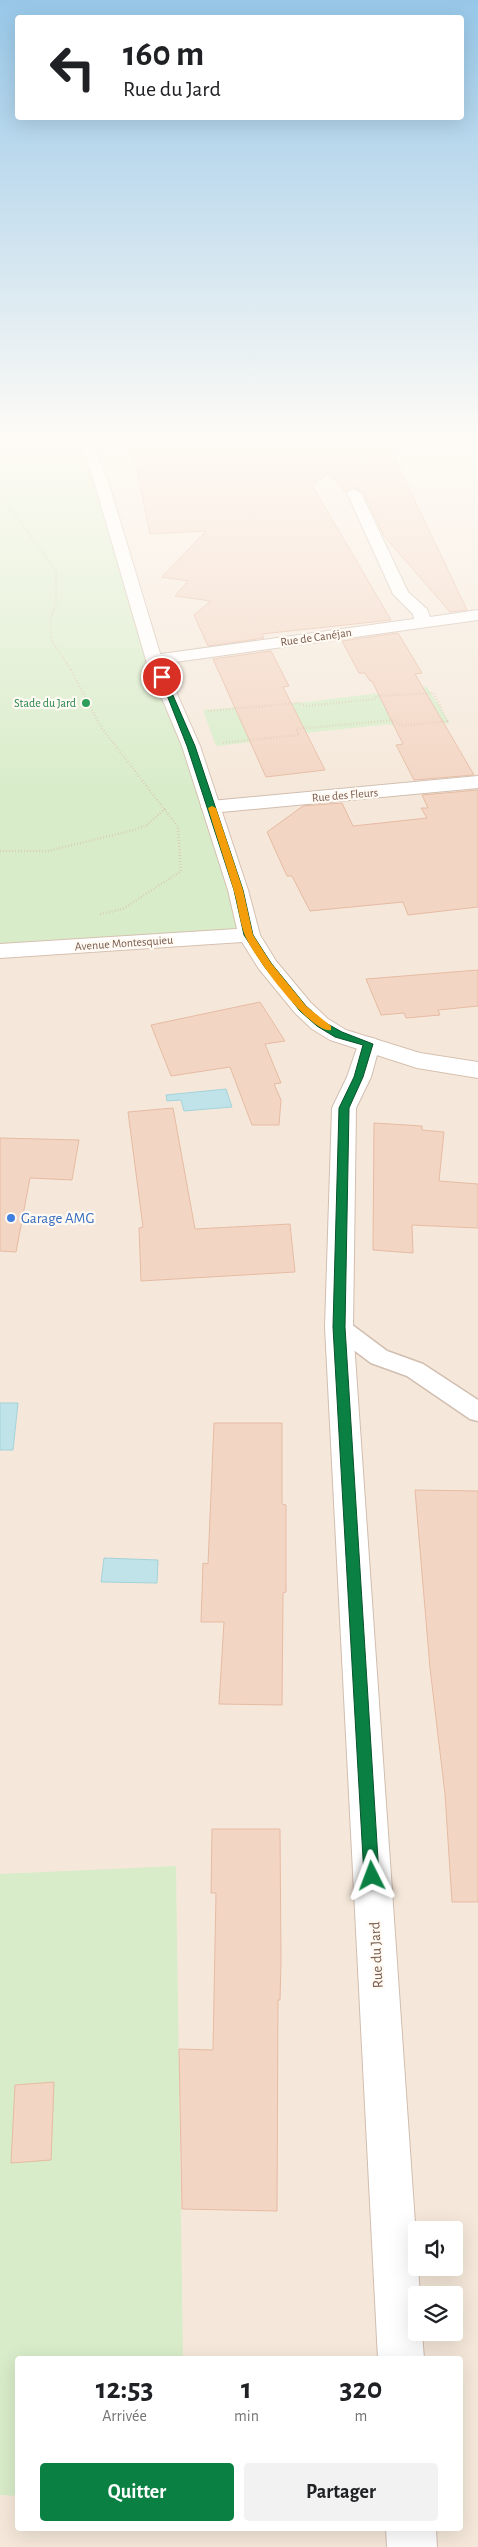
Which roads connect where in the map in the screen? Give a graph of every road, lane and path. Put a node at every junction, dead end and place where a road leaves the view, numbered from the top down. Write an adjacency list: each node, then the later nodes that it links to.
1 (48, 560): 11 (path)
2 (124, 560): 6 (street)
3 (385, 560): 5 (street)
4 (478, 615): 5 (street, Rue de Canéjan)
5 (423, 623): 6 (street, Rue de Canéjan)
6 (154, 660): 8 (street)
7 (207, 711): 8 (path)
8 (191, 746): 10 (street)
9 (478, 782): 10 (street, Rue des Fleurs)
10 (211, 807): 14 (street)
11 (165, 809): 12 (path); 13 (path)
12 (0, 851)
13 (97, 914)
14 (249, 935): 15 (street, Avenue Montesquieu); 16 (street)
15 (0, 951)
16 (368, 1044): 17 (street); 18 (street, Rue du Jard)
17 (478, 1070)
18 (339, 1327): 19 (lane); 20 (street, Rue du Jard)
19 (478, 1412)
20 (401, 2356)
21 (411, 2531): 22 (street)
22 (412, 2547)

